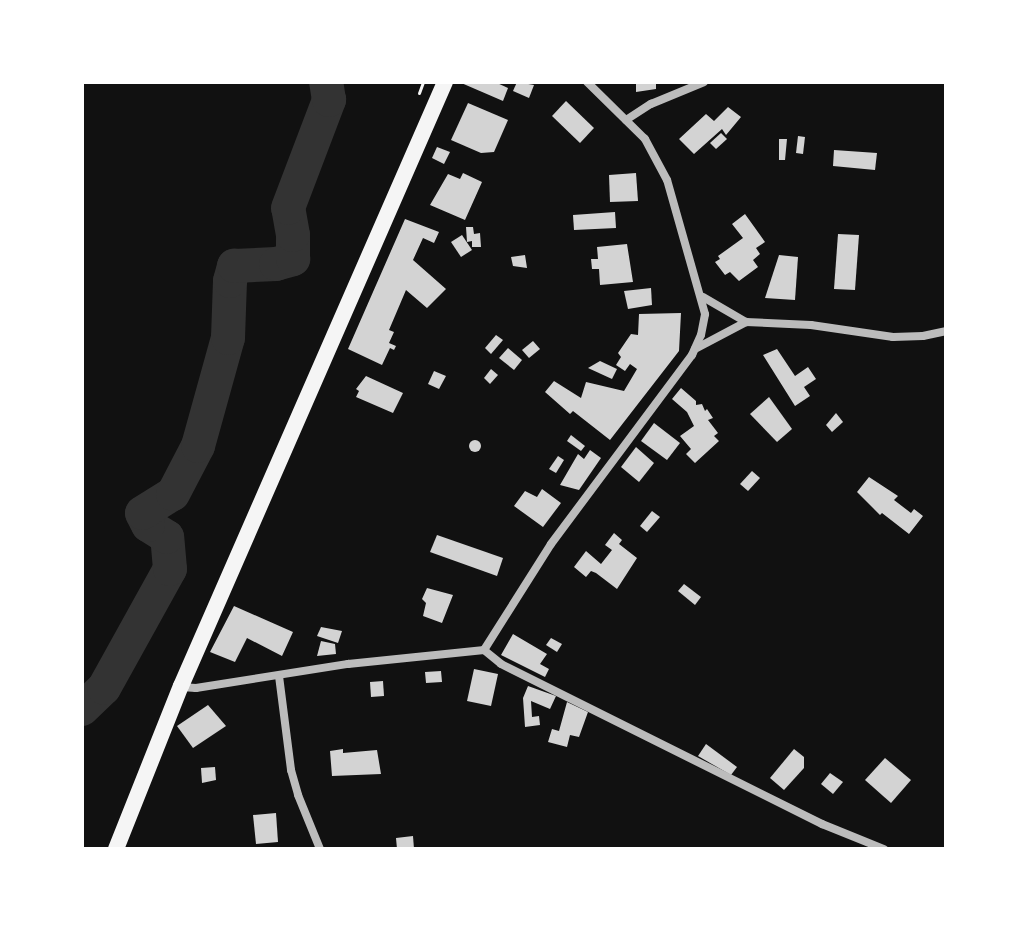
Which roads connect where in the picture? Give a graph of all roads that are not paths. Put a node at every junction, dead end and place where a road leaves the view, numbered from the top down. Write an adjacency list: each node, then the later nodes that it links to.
1 (445, 82): 11 (main road)
2 (587, 82): 4 (street)
3 (704, 82): 4 (street)
4 (626, 120): 5 (street)
5 (703, 297): 6 (street); 8 (street)
6 (746, 322): 7 (street); 8 (street)
7 (946, 331)
8 (695, 349): 9 (street)
9 (484, 650): 10 (street); 14 (street)
10 (279, 676): 11 (street); 13 (street)
11 (181, 686): 12 (main road)
12 (116, 849)
13 (320, 849)
14 (884, 849)

